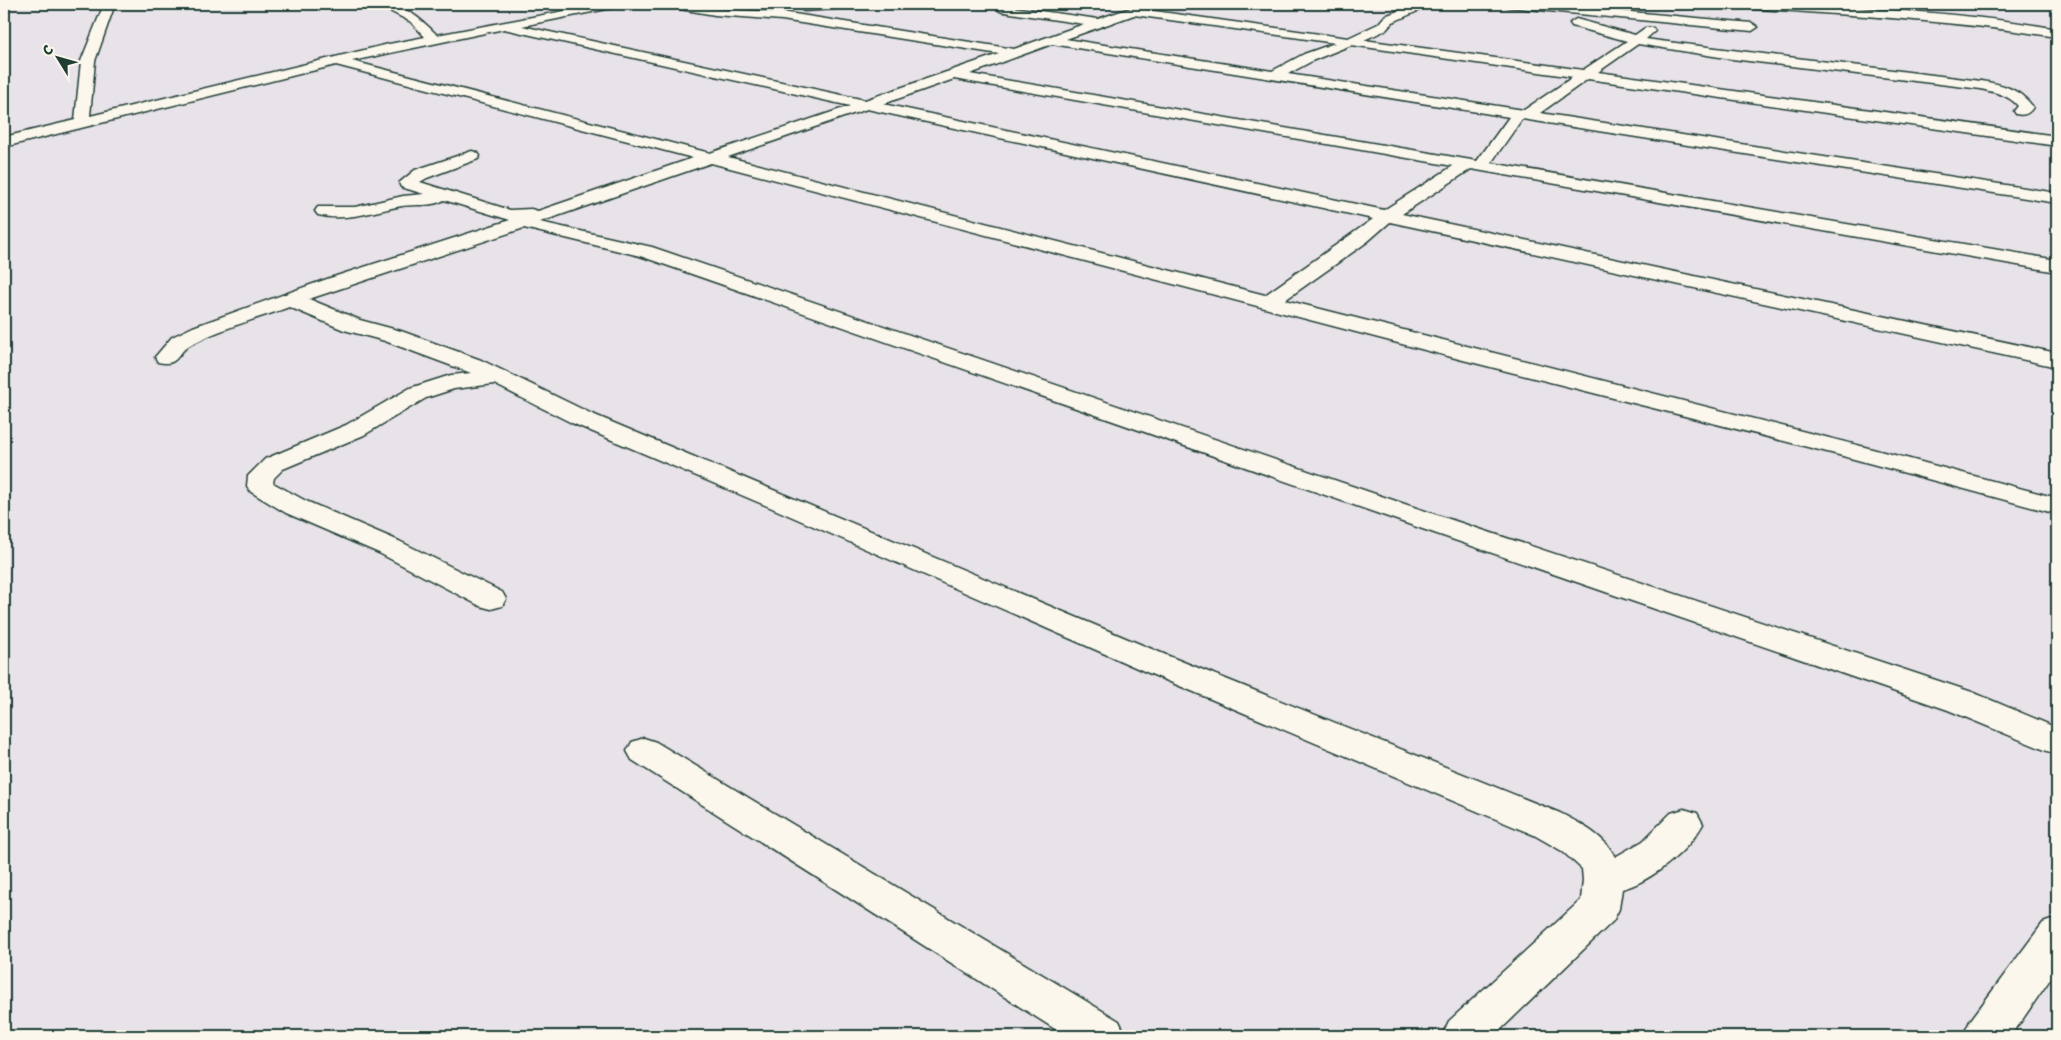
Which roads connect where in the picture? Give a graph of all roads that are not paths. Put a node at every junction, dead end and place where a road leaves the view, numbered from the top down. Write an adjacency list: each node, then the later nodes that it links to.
1 (109, 4): 39 (street)
2 (384, 4): 21 (street)
3 (617, 4): 16 (street)
4 (668, 4): 13 (street)
5 (863, 4): 13 (street)
6 (1152, 4): 12 (street)
7 (1425, 4): 24 (street)
8 (1509, 4): 14 (street)
9 (1727, 4): 17 (street)
10 (1937, 6): 17 (street)
11 (1004, 9): 15 (street)
12 (1132, 11): 15 (street); 24 (street)
13 (745, 13): 26 (street)
14 (1636, 15): 18 (street); 23 (street)
15 (1098, 23): 22 (street)
16 (505, 26): 21 (street); 33 (street)
17 (2019, 26): 20 (street)
18 (1752, 27)
19 (1573, 28): 23 (street)
20 (2057, 33)
21 (434, 38): 28 (street)
22 (1050, 40): 26 (street); 31 (street)
23 (1635, 41): 25 (street); 27 (street)
24 (1350, 42): 29 (street); 31 (street)
25 (1676, 48): 27 (street); 36 (street)
26 (1016, 53): 30 (street)
27 (1612, 57): 29 (street)
28 (336, 60): 32 (street); 43 (street)
29 (1585, 74): 37 (street); 40 (street)
30 (954, 75): 33 (street); 44 (street)
31 (1273, 76): 37 (street)
32 (192, 96): 34 (street); 39 (street)
33 (866, 104): 43 (street); 49 (street)
34 (221, 105)
35 (2002, 105): 36 (street)
36 (2021, 111): 38 (street)
37 (1522, 115): 44 (street); 46 (street)
38 (2036, 118)
39 (82, 123): 41 (street)
40 (2057, 141)
41 (4, 142)
42 (472, 156): 45 (street)
43 (709, 158): 48 (street); 53 (street)
44 (1474, 165): 49 (street); 51 (street)
45 (448, 197): 47 (street); 48 (street)
46 (2057, 198)
47 (324, 210)
48 (552, 212): 50 (street)
49 (1387, 216): 53 (street); 55 (street)
50 (526, 221): 52 (street); 59 (street)
51 (2057, 266)
52 (288, 300): 54 (street); 56 (street)
53 (1269, 302): 57 (street)
54 (166, 357)
55 (2057, 360)
56 (497, 377): 58 (street); 62 (street)
57 (2057, 506)
58 (491, 599)
59 (2057, 742)
60 (644, 751): 64 (street)
61 (1684, 824): 62 (street)
62 (1602, 876): 65 (street)
63 (2057, 936): 66 (street)
64 (1104, 1036)
65 (1464, 1036)
66 (1985, 1036)

